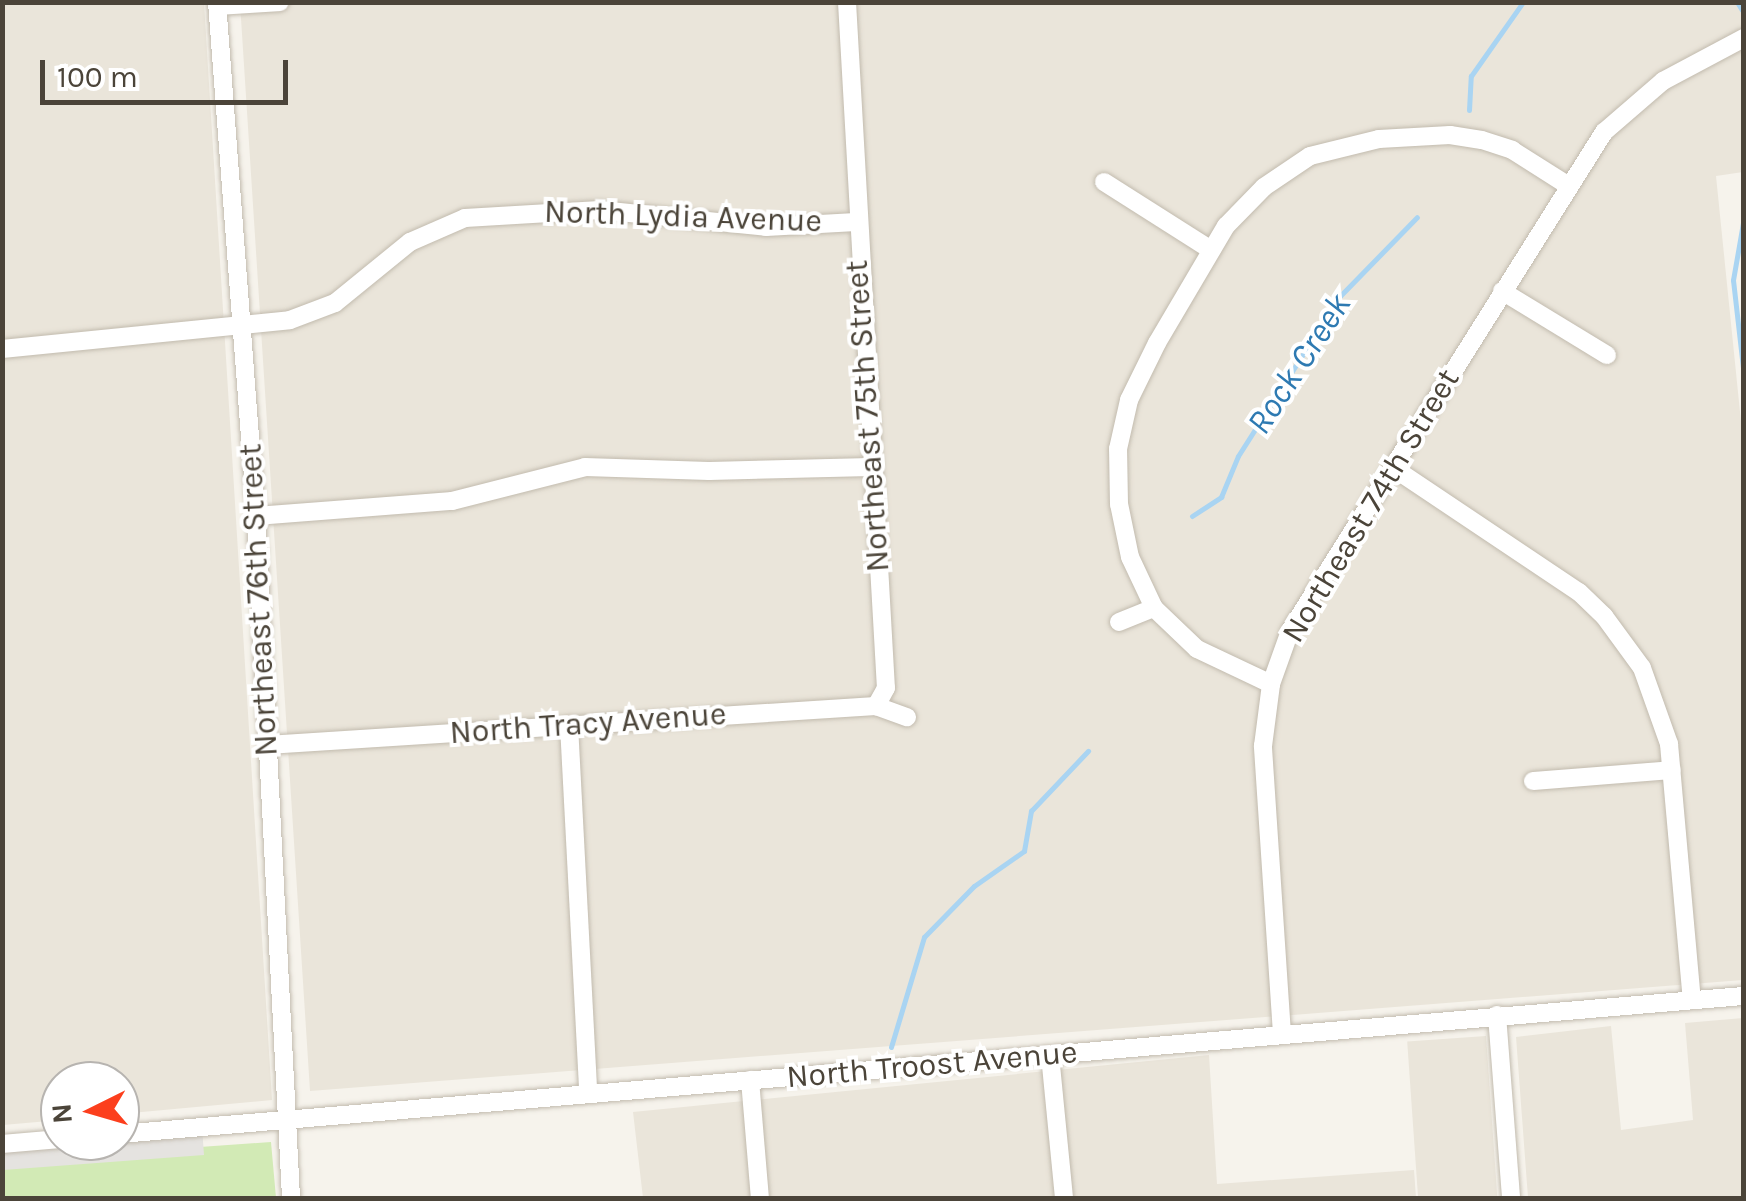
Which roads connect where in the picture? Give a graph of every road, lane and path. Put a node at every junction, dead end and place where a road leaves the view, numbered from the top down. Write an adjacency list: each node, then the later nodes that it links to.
1 (280, 2): 3 (street)
2 (848, 2): 7 (street, Northeast 75th Street)
3 (218, 4): 10 (street, Northeast 76th Street)
4 (1744, 38): 6 (street, Northeast 74th Street)
5 (1104, 182): 8 (street)
6 (1568, 186): 8 (street); 9 (street, Northeast 74th Street)
7 (856, 222): 10 (street, North Lydia Avenue); 13 (street, Northeast 75th Street)
8 (1212, 250): 16 (street)
9 (1502, 291): 12 (street); 14 (street, Northeast 74th Street)
10 (242, 326): 11 (street, North Lydia Avenue); 15 (street, Northeast 76th Street)
11 (2, 349)
12 (1607, 355)
13 (871, 466): 15 (street); 19 (street, Northeast 75th Street)
14 (1392, 467): 18 (street, Northeast 74th Street); 23 (street)
15 (256, 516): 22 (street, Northeast 76th Street)
16 (1154, 608): 17 (street); 18 (street)
17 (1119, 622)
18 (1271, 684): 28 (street, Northeast 74th Street)
19 (876, 706): 20 (street, North Tracy Avenue); 21 (street, North Tracy Avenue)
20 (907, 718)
21 (568, 725): 22 (street, North Tracy Avenue); 31 (street)
22 (267, 745): 32 (street, Northeast 76th Street)
23 (1672, 770): 24 (street); 26 (street)
24 (1533, 781)
25 (1744, 996): 26 (street, North Troost Avenue)
26 (1692, 1000): 27 (street, North Troost Avenue)
27 (1497, 1015): 28 (street, North Troost Avenue); 39 (street)
28 (1282, 1034): 29 (street, North Troost Avenue)
29 (1050, 1055): 30 (street, North Troost Avenue); 38 (street)
30 (750, 1080): 31 (street, North Troost Avenue); 37 (street)
31 (588, 1093): 32 (street, North Troost Avenue)
32 (284, 1121): 33 (street, North Troost Avenue); 36 (street, Northeast 76th Street)
33 (140, 1132)
34 (40, 1141): 35 (street)
35 (2, 1144)
36 (291, 1198)
37 (760, 1198)
38 (1064, 1198)
39 (1511, 1198)

